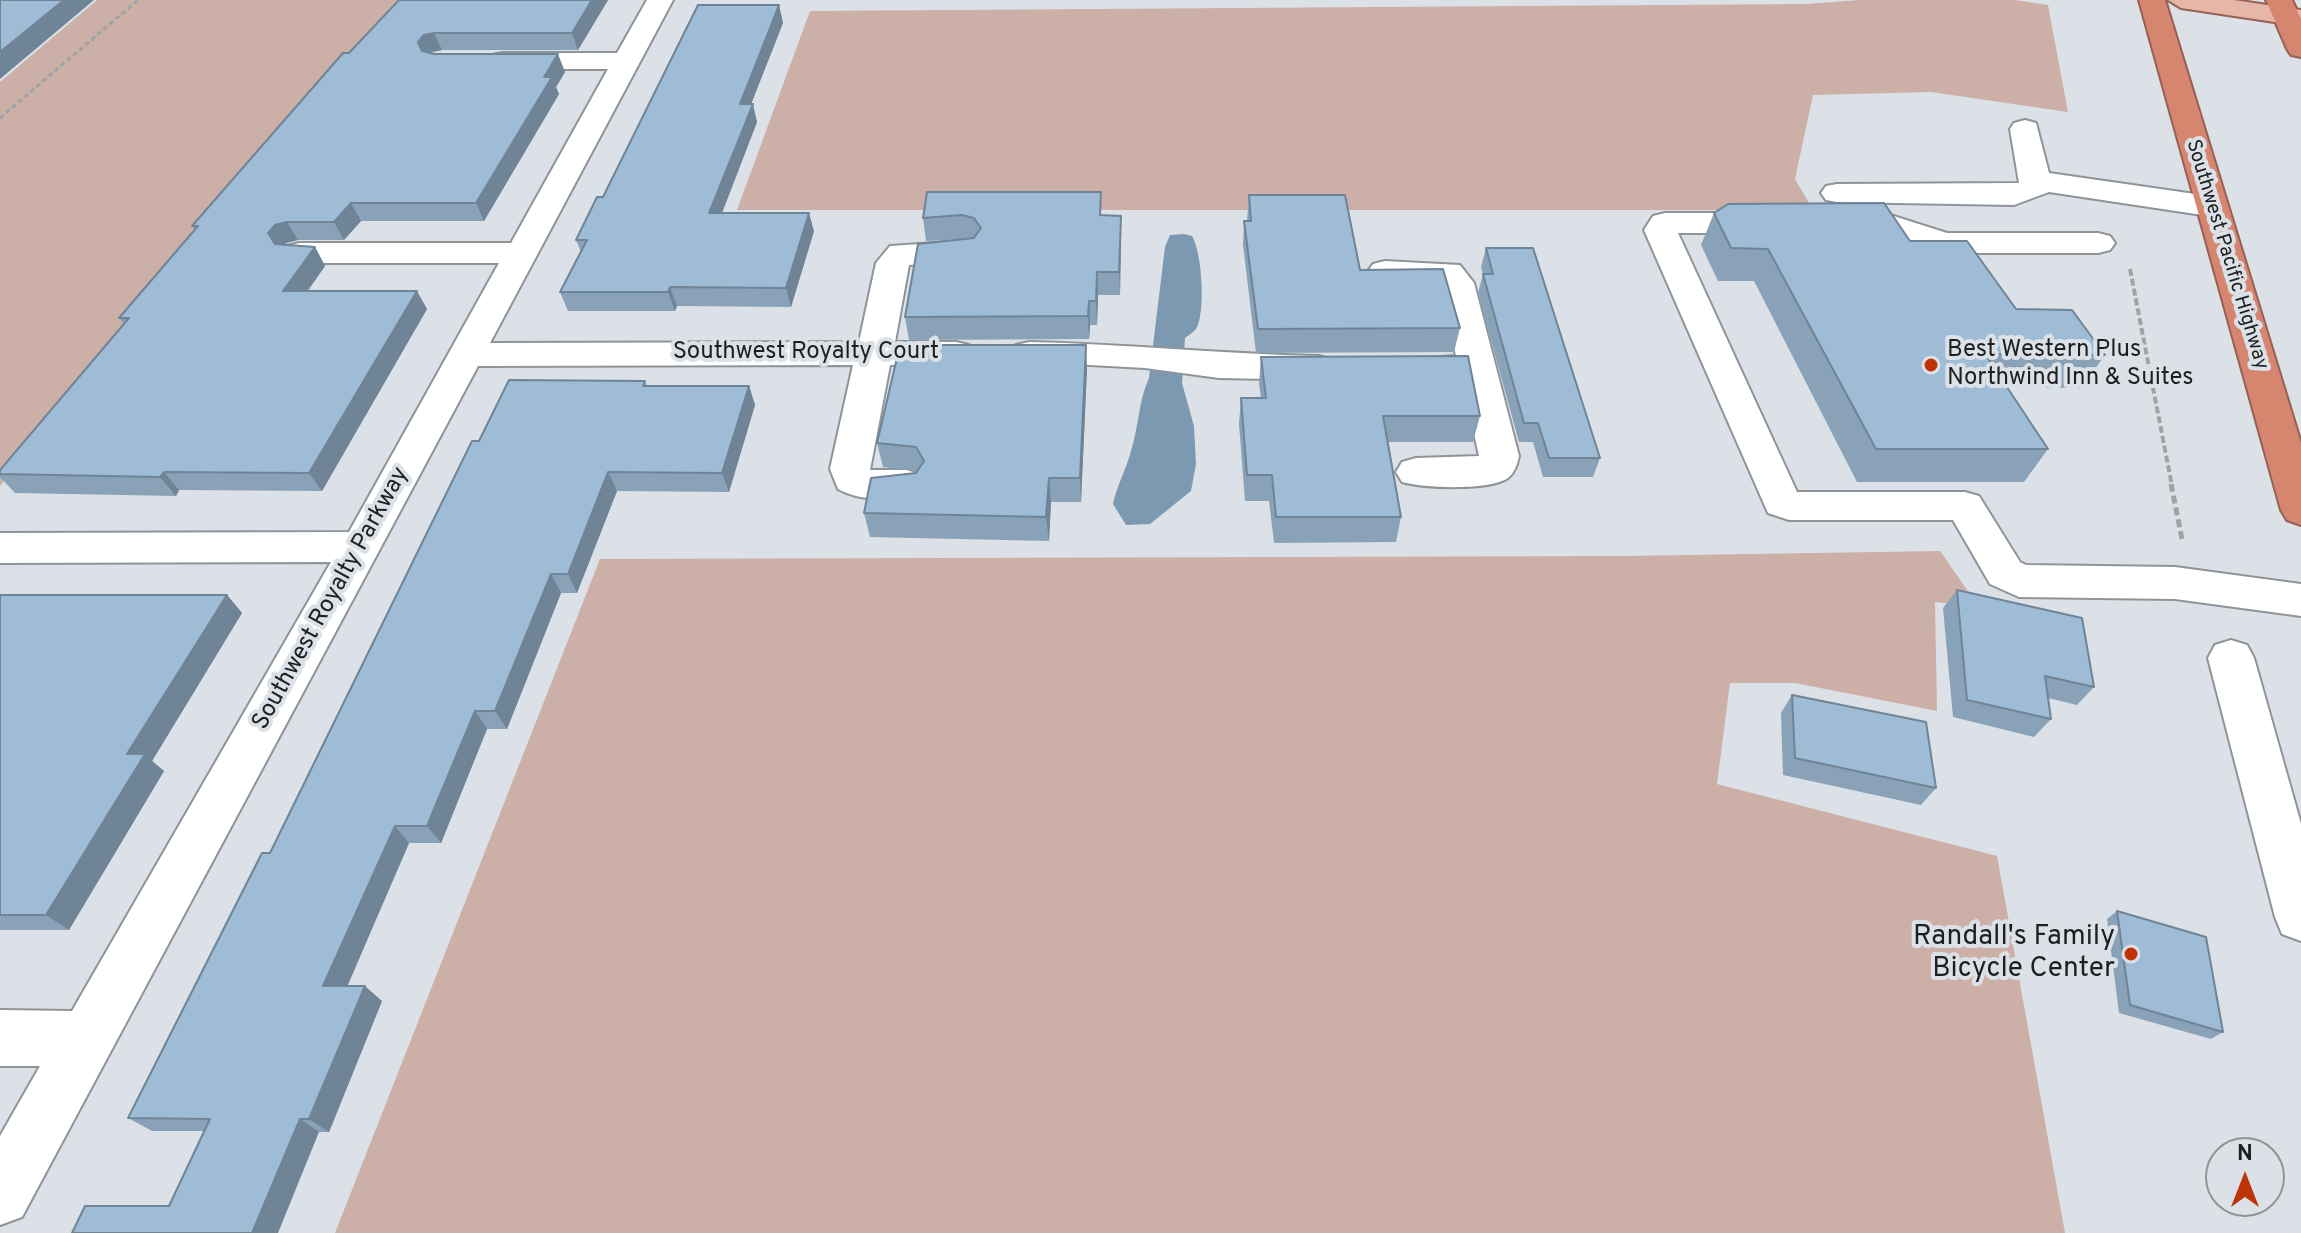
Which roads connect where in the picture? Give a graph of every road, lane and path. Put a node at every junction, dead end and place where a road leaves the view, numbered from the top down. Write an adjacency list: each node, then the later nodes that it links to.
1 (138, 0): 9 (path)
2 (660, 0): 8 (street, Southwest Royalty Parkway)
3 (2152, 0): 13 (highway, Southwest Pacific Highway)
4 (2181, 0): 5 (main road)
5 (2288, 11): 6 (highway)
6 (2301, 49)
7 (473, 61): 8 (street)
8 (627, 61): 17 (street, Southwest Royalty Parkway)
9 (0, 118)
10 (2025, 129): 11 (street)
11 (2034, 180): 12 (street); 13 (street)
12 (1837, 193)
13 (2209, 206): 24 (highway, Southwest Pacific Highway)
14 (2113, 250): 25 (path); 28 (street)
15 (964, 251): 19 (street)
16 (299, 253): 17 (street)
17 (522, 253): 20 (street, Southwest Royalty Parkway)
18 (1374, 271): 21 (street)
19 (875, 352): 20 (street, Southwest Royalty Court); 21 (street, Southwest Royalty Court); 23 (street)
20 (466, 355): 26 (street, Southwest Royalty Parkway)
21 (1480, 367): 22 (street)
22 (1416, 472)
23 (906, 484)
24 (2301, 510)
25 (2176, 541)
26 (361, 547): 27 (street); 32 (street, Southwest Royalty Parkway)
27 (0, 548)
28 (2301, 600)
29 (2231, 658): 30 (street)
30 (2301, 917)
31 (0, 1038): 32 (street)
32 (87, 1039): 33 (street, Southwest Royalty Parkway)
33 (0, 1195)

